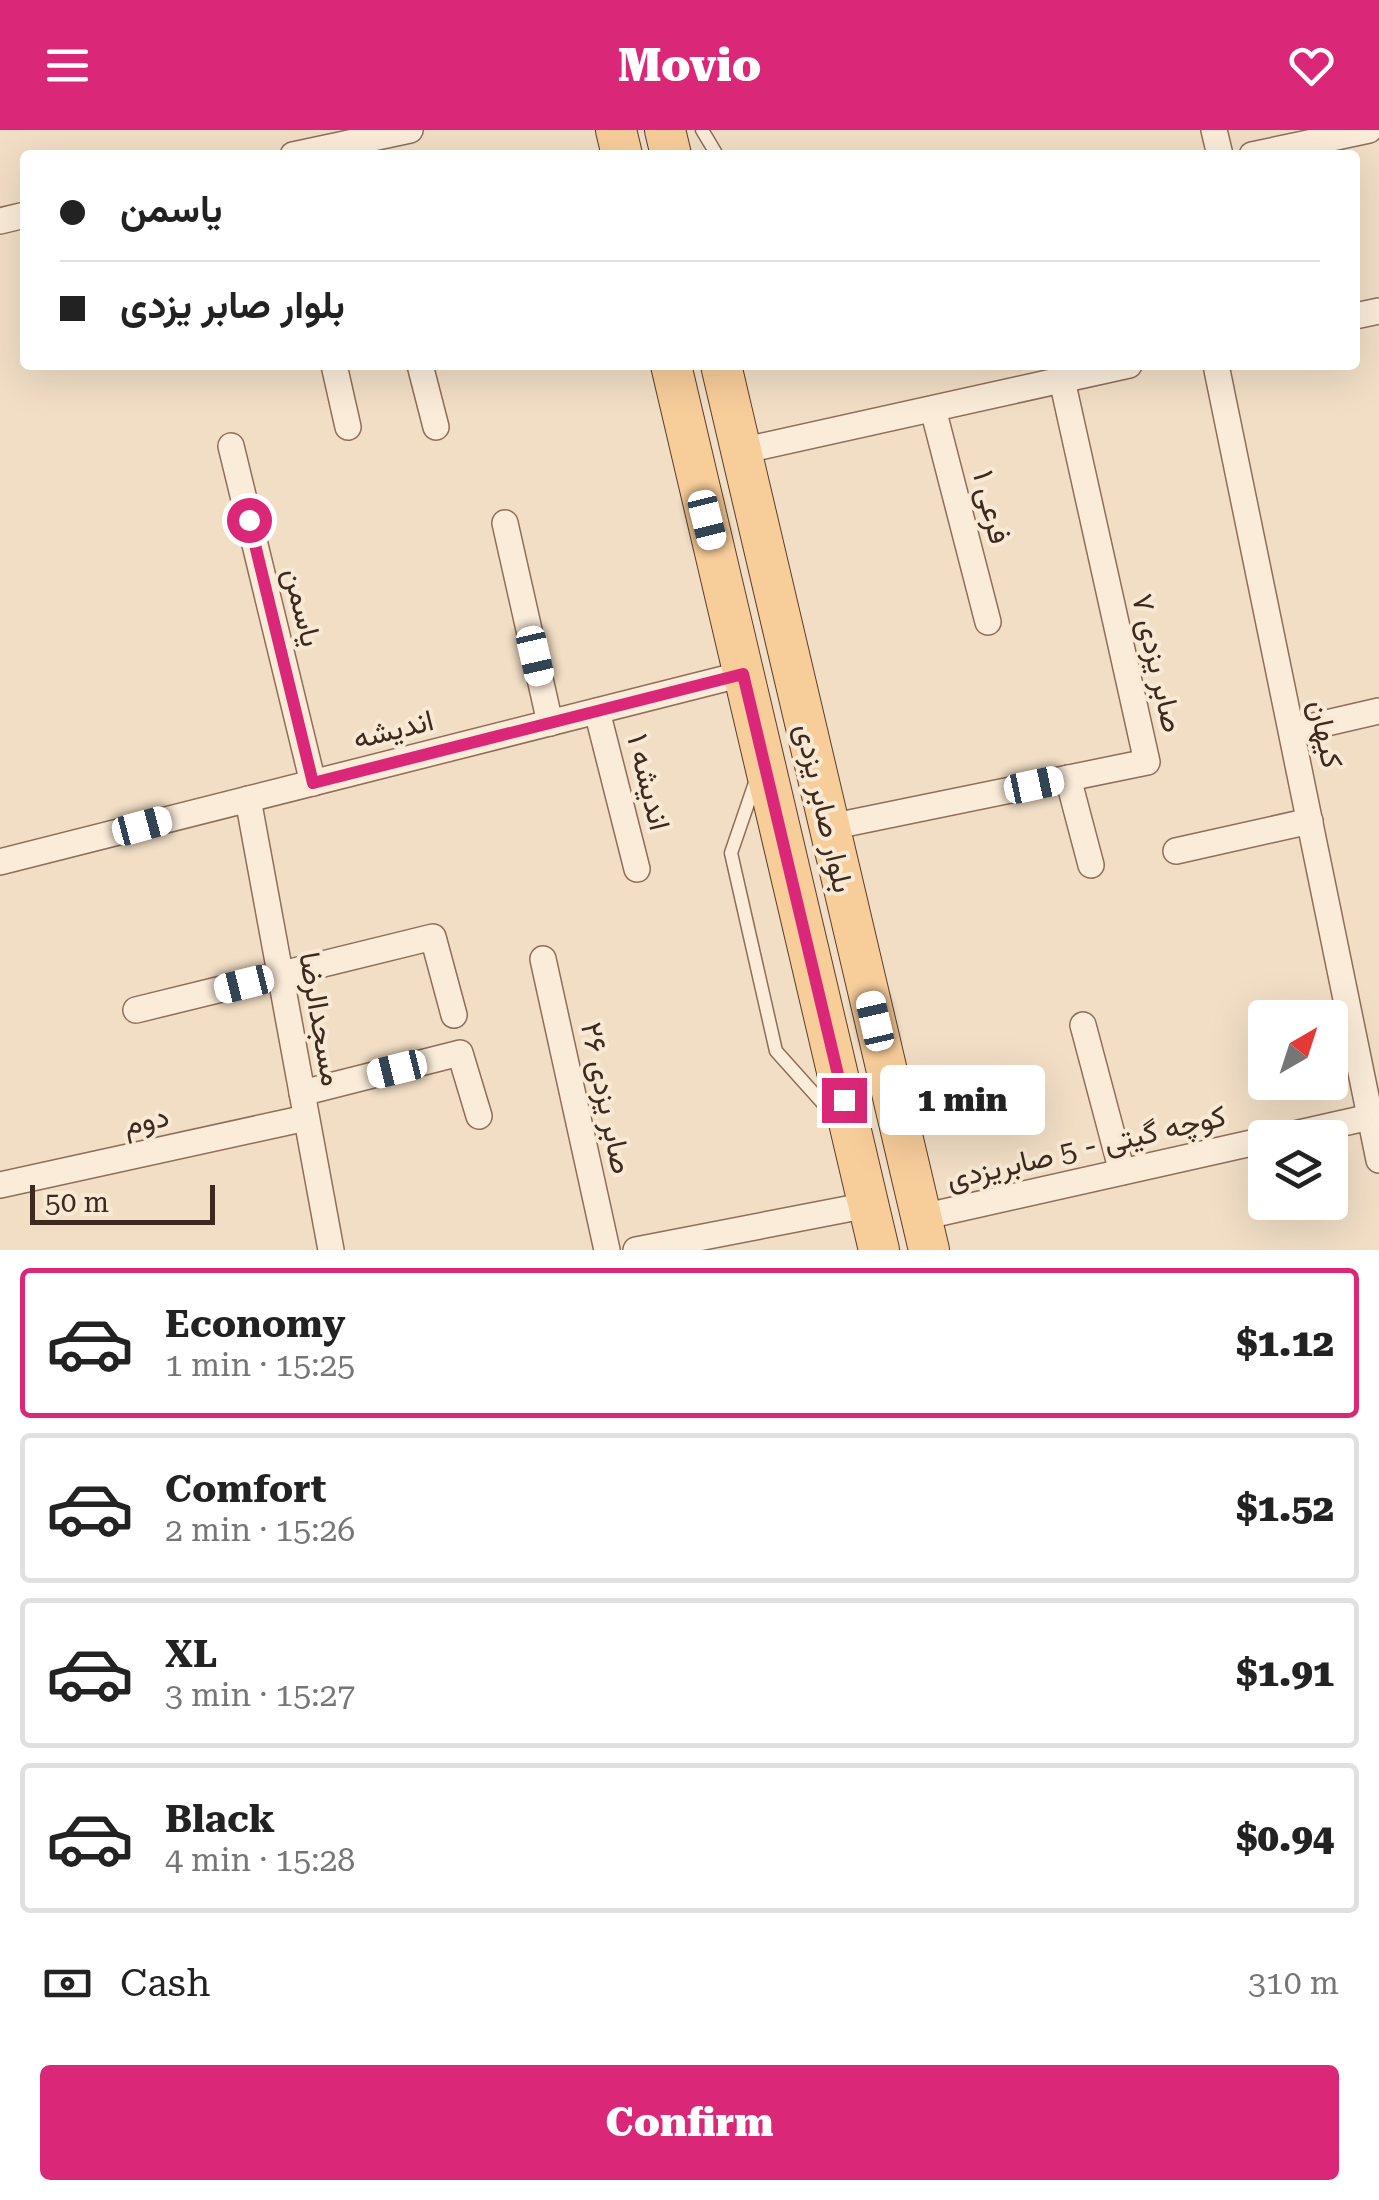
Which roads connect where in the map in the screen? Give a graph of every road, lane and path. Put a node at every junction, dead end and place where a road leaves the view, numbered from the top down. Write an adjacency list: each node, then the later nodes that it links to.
1 (410, 130): 3 (street)
2 (1369, 130): 4 (street)
3 (316, 150)
4 (1275, 150)
5 (335, 370): 13 (street)
6 (421, 370): 14 (street)
7 (672, 370): 19 (main road, بلوار صابر یزدی)
8 (1107, 370): 11 (street)
9 (1217, 370): 23 (street, کیهان)
10 (729, 377): 16 (main road, بلوار صابر یزدی)
11 (1062, 380): 12 (street); 25 (street, صابر یزدی ۷)
12 (933, 409): 16 (street); 18 (street, فرعی ۱)
13 (348, 427)
14 (436, 427)
15 (231, 446): 26 (street, یاسمن)
16 (741, 451): 29 (main road, بلوار صابر یزدی)
17 (505, 523): 22 (street)
18 (988, 622)
19 (743, 674): 20 (street, اندیشه); 24 (main road, بلوار صابر یزدی)
20 (597, 711): 22 (street, اندیشه); 33 (street, اندیشه ۱)
21 (1379, 712): 23 (street)
22 (550, 722): 26 (street, اندیشه)
23 (1292, 730): 28 (street, کیهان)
24 (764, 759): 37 (main road, بلوار صابر یزدی); 45 (lane)
25 (1068, 778): 29 (street, صابر یزدی ۷); 32 (street)
26 (313, 783): 27 (street, اندیشه)
27 (248, 799): 31 (street, اندیشه); 35 (street, مسجدالرضا)
28 (1310, 821): 30 (street); 43 (street, کیهان)
29 (830, 827): 36 (main road, بلوار صابر یزدی)
30 (1176, 852)
31 (0, 862)
32 (1091, 865)
33 (637, 869)
34 (543, 959): 53 (street, صابر یزدی ۲۶)
35 (280, 976): 38 (street); 39 (street); 41 (street, مسجدالرضا)
36 (866, 984): 37 (main road); 51 (main road, بلوار صابر یزدی)
37 (819, 996): 45 (main road, بلوار صابر یزدی)
38 (136, 1010)
39 (454, 1015)
40 (1082, 1025): 48 (street)
41 (304, 1106): 42 (street, دوم); 49 (street, دوم); 52 (street, مسجدالرضا)
42 (480, 1116)
43 (1374, 1116): 44 (street); 47 (street, کیهان)
44 (1348, 1122)
45 (852, 1135): 50 (main road, بلوار صابر یزدی)
46 (1248, 1144): 48 (street, کوچه گیتی - 5 صابریزدی)
47 (1379, 1160)
48 (1122, 1172): 51 (street, کوچه گیتی - 5 صابریزدی)
49 (0, 1185)
50 (868, 1205): 54 (street); 55 (main road, بلوار صابر یزدی)
51 (925, 1234)
52 (331, 1250)
53 (607, 1250)
54 (636, 1250)
55 (878, 1250)

